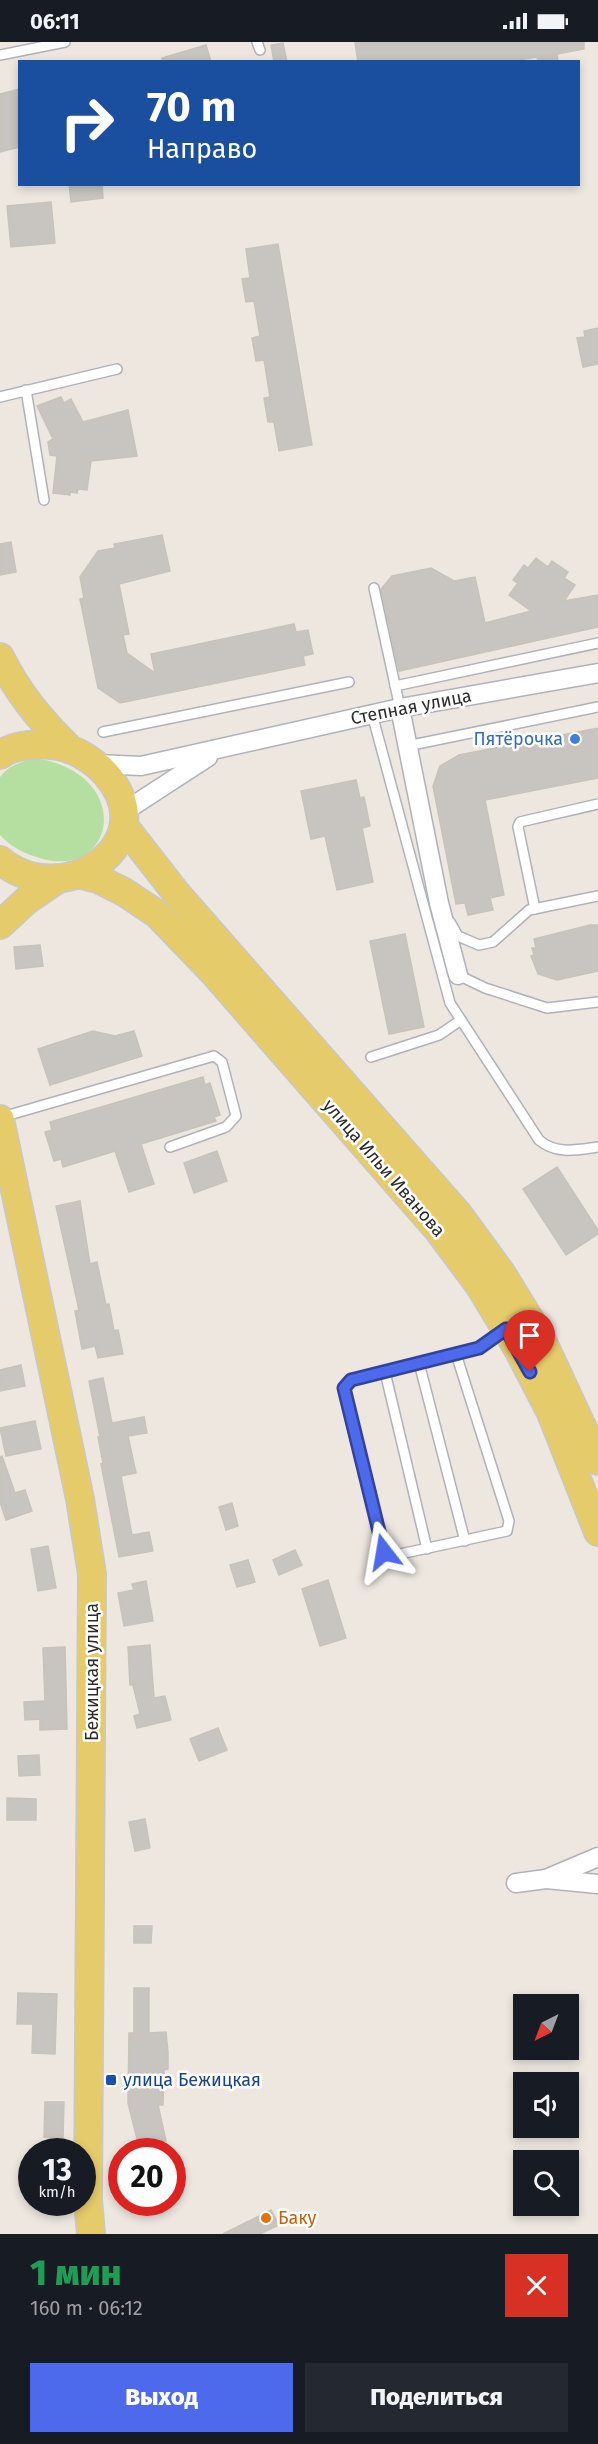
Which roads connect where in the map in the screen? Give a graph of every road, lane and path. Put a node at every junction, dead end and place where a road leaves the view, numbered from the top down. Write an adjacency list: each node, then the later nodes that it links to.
1 (65, 42): 2 (lane)
2 (0, 55)
3 (117, 369): 4 (lane)
4 (26, 390): 5 (lane); 6 (lane)
5 (0, 397)
6 (44, 500)
7 (374, 588): 12 (lane)
8 (598, 643): 12 (lane)
9 (0, 657): 18 (main road)
10 (598, 673): 14 (street, Степная улица)
11 (349, 682): 16 (lane)
12 (395, 686): 14 (lane)
13 (598, 707): 17 (lane)
14 (400, 708): 15 (street, Степная улица); 17 (street)
15 (372, 714): 19 (street, Степная улица); 32 (lane)
16 (103, 732)
17 (407, 746): 27 (street)
18 (69, 748): 20 (main road); 21 (main road)
19 (225, 748): 21 (street); 23 (street)
20 (0, 755)
21 (97, 764): 23 (main road, улица Ильи Иванова)
22 (598, 804): 28 (lane)
23 (124, 819): 25 (main road); 41 (main road, улица Ильи Иванова)
24 (0, 860): 25 (main road, улица Ильи Иванова)
25 (69, 877): 29 (main road); 37 (main road, улица Ильи Иванова)
26 (598, 896): 28 (lane)
27 (439, 903): 28 (lane); 30 (street)
28 (535, 909)
29 (0, 926)
30 (458, 975): 31 (lane)
31 (598, 1002)
32 (461, 1020): 33 (lane); 36 (lane)
33 (370, 1057)
34 (0, 1119): 35 (lane); 49 (main road, Бежицкая улица)
35 (170, 1147)
36 (598, 1147)
37 (506, 1329): 38 (lane); 42 (main road, улица Ильи Иванова)
38 (456, 1354): 39 (lane); 43 (lane)
39 (418, 1363): 40 (lane); 43 (lane)
40 (385, 1372): 44 (lane); 44 (lane)
41 (598, 1461)
42 (598, 1532)
43 (465, 1541): 44 (lane)
44 (427, 1549)
45 (598, 1857): 46 (street)
46 (546, 1879): 47 (street); 48 (street)
47 (516, 1883)
48 (598, 1884)
49 (91, 2234)

